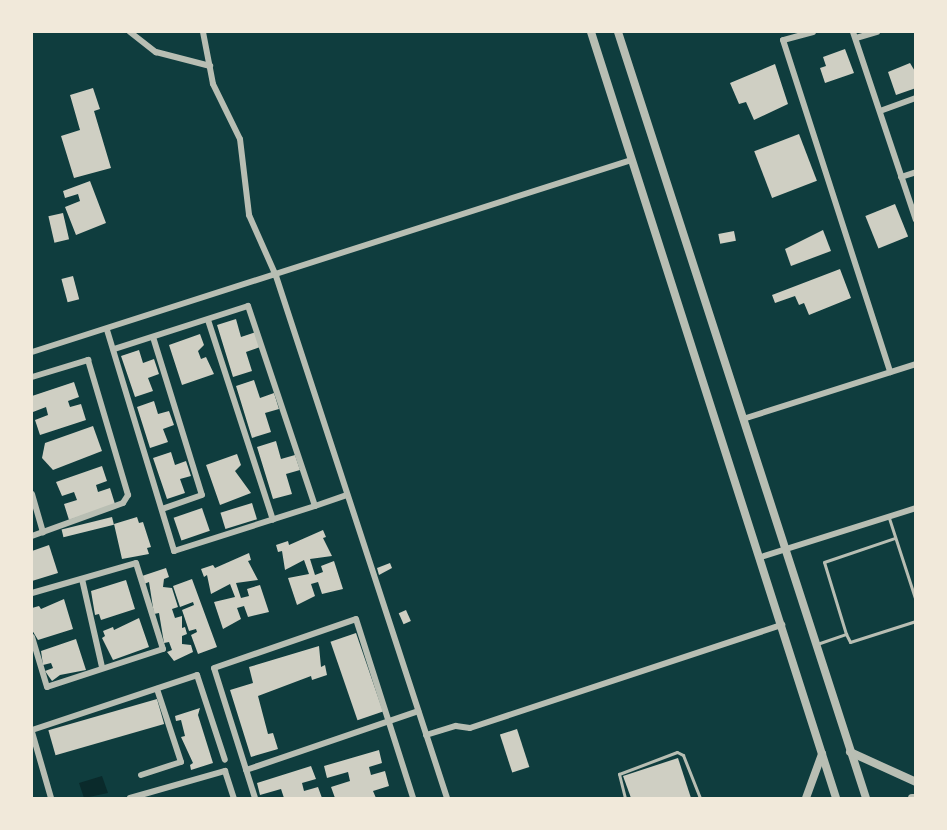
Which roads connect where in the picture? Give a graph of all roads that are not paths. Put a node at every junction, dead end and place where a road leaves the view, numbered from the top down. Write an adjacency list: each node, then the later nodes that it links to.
1 (130, 32): 8 (street)
2 (203, 32): 8 (street)
3 (591, 32): 11 (street)
4 (618, 32): 24 (street)
5 (813, 32): 22 (street)
6 (878, 32): 7 (street)
7 (854, 35): 10 (street)
8 (210, 66): 15 (street)
9 (915, 98): 10 (street)
10 (879, 111): 13 (street)
11 (631, 160): 15 (street); 36 (street)
12 (915, 172): 13 (street)
13 (901, 177): 14 (street)
14 (915, 220)
15 (276, 276): 17 (street); 26 (street)
16 (208, 320): 18 (street); 27 (street); 31 (street)
17 (107, 330): 19 (street); 20 (street)
18 (153, 337): 19 (street); 29 (street)
19 (114, 350): 29 (street)
20 (32, 352)
21 (915, 364): 22 (street)
22 (890, 372): 24 (street)
23 (32, 377): 32 (street)
24 (743, 419): 35 (street)
25 (32, 494): 32 (street)
26 (347, 495): 27 (street); 47 (street)
27 (315, 506): 31 (street)
28 (915, 508): 30 (street)
29 (162, 509): 31 (street)
30 (888, 516): 34 (lane); 35 (street)
31 (273, 520)
32 (43, 532): 33 (street)
33 (32, 536)
34 (895, 538): 39 (lane); 42 (lane)
35 (784, 549): 36 (street); 44 (street)
36 (761, 557): 41 (street)
37 (82, 579): 38 (street); 45 (street); 45 (street)
38 (32, 593)
39 (915, 601)
40 (915, 621): 42 (lane)
41 (782, 626): 50 (street); 52 (street)
42 (846, 634): 44 (lane)
43 (32, 637): 45 (street)
44 (816, 645): 51 (street)
45 (102, 667)
46 (157, 689): 49 (street); 53 (street); 55 (street)
47 (418, 711): 48 (street); 50 (street)
48 (390, 722): 54 (street); 54 (street); 61 (street)
49 (32, 731): 57 (street)
50 (426, 735): 62 (street)
51 (850, 752): 56 (street); 67 (street)
52 (823, 753): 65 (street); 66 (street)
53 (225, 760)
54 (246, 770): 60 (street)
55 (141, 775)
56 (915, 782)
57 (51, 798)
58 (130, 798): 59 (street)
59 (234, 798)
60 (255, 798)
61 (413, 798)
62 (447, 798)
63 (625, 798): 64 (lane)
64 (700, 798)
65 (806, 798)
66 (836, 798)
67 (866, 798)

